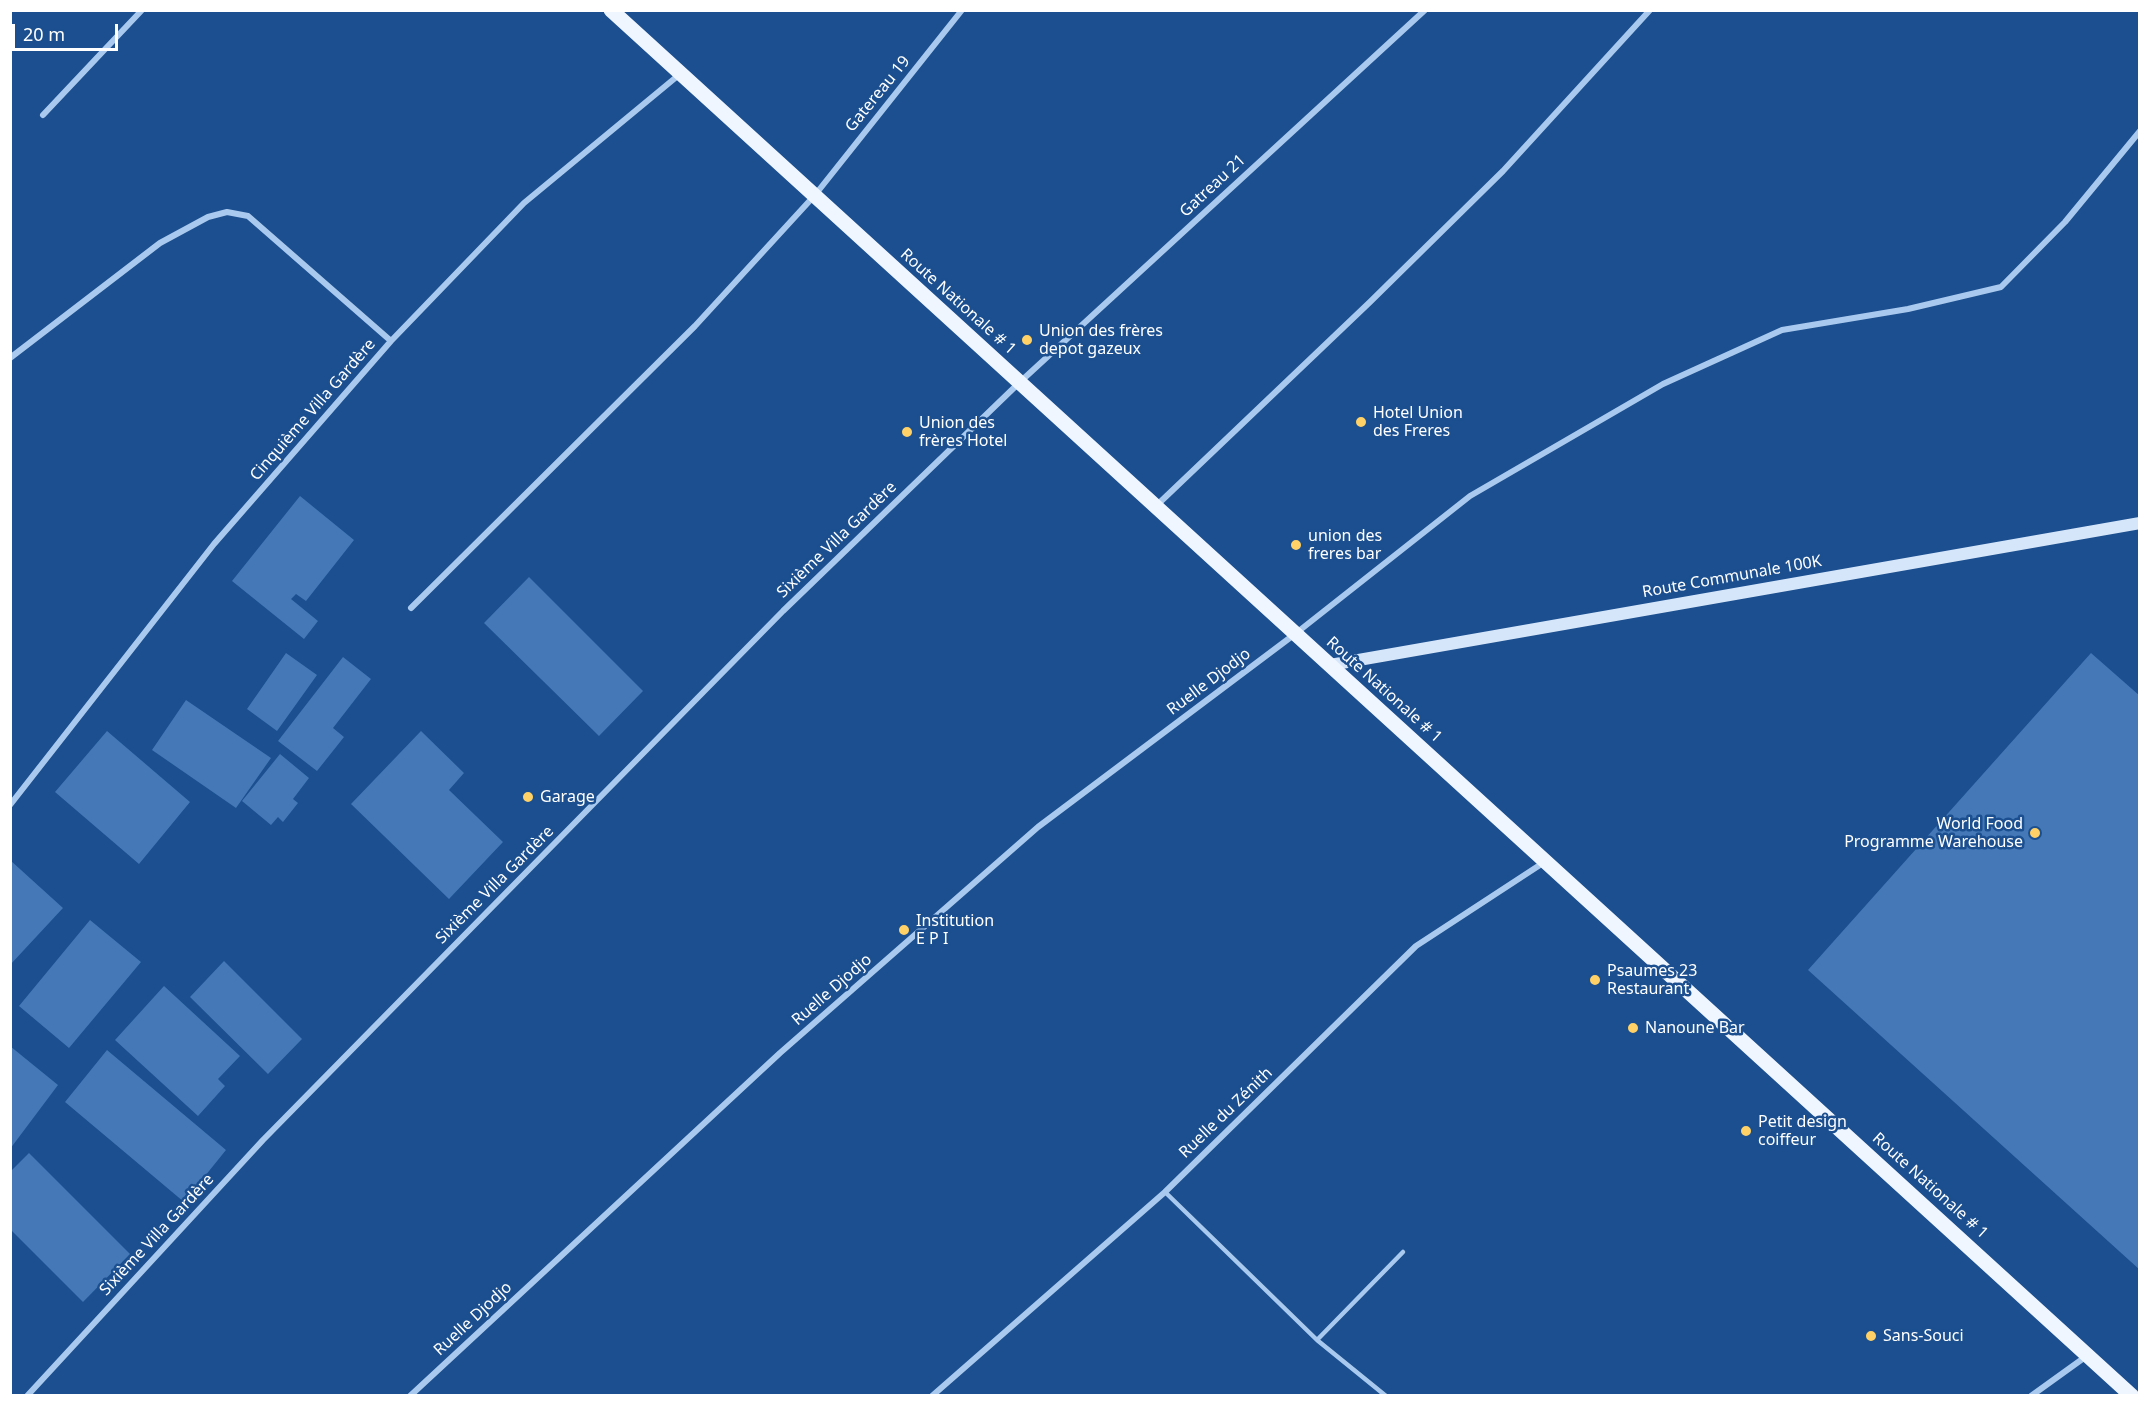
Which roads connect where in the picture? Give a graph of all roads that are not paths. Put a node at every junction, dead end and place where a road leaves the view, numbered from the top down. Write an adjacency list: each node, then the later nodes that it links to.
1 (142, 10): 7 (street)
2 (611, 10): 6 (main road, Route Nationale # 1)
3 (962, 10): 9 (street, Gatereau 19)
4 (1425, 10): 12 (street, Gatreau 21)
5 (1650, 10): 13 (street)
6 (681, 74): 9 (main road, Route Nationale # 1); 10 (street, Cinquième Villa Gardère)
7 (43, 115)
8 (2139, 131): 16 (street, Ruelle Djodjo)
9 (814, 195): 12 (main road, Route Nationale # 1); 15 (street, Gatereau 19)
10 (391, 341): 11 (street); 18 (street, Cinquième Villa Gardère)
11 (10, 358)
12 (1020, 382): 13 (main road, Route Nationale # 1); 24 (street, Sixième Villa Gardère)
13 (1156, 506): 16 (main road, Route Nationale # 1)
14 (2139, 523): 17 (street, Route Communale 100K)
15 (411, 608)
16 (1295, 634): 17 (main road, Route Nationale # 1); 25 (street, Ruelle Djodjo)
17 (1330, 665): 19 (main road, Route Nationale # 1)
18 (10, 805)
19 (1546, 861): 20 (street, Ruelle du Zénith); 23 (main road, Route Nationale # 1)
20 (1165, 1192): 22 (lane); 26 (street, Ruelle du Zénith)
21 (1403, 1252): 22 (lane)
22 (1317, 1340): 27 (lane)
23 (2088, 1355): 28 (street); 29 (main road, Route Nationale # 1)
24 (27, 1395)
25 (410, 1395)
26 (933, 1395)
27 (1386, 1395)
28 (2031, 1395)
29 (2132, 1395)

